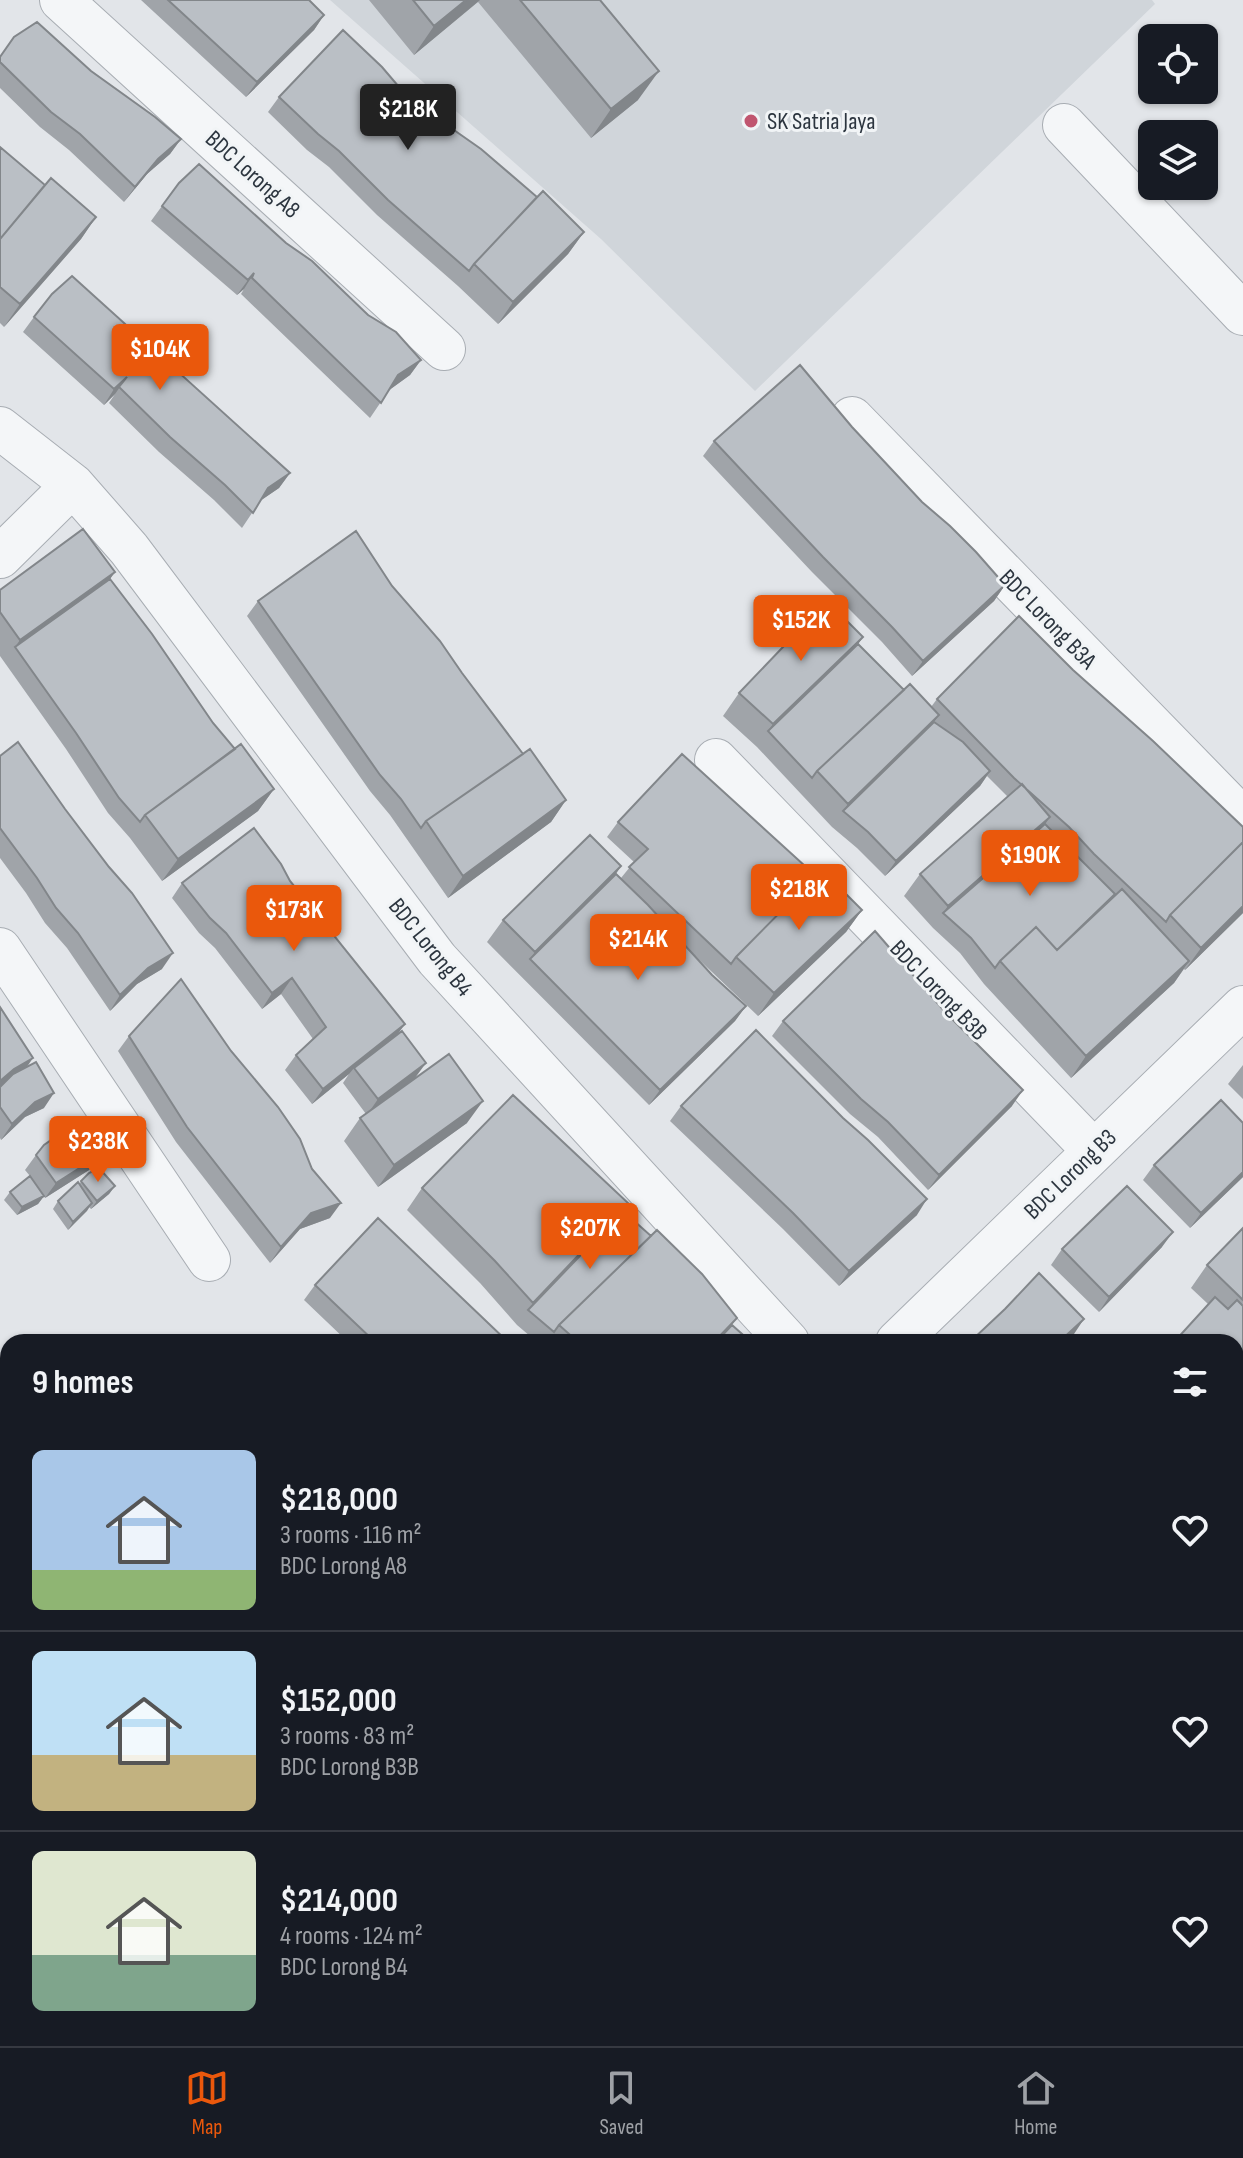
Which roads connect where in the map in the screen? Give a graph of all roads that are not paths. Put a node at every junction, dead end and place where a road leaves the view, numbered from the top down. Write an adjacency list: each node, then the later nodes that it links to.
1 (61, 0): 4 (street, BDC Lorong A8)
2 (1064, 125): 3 (street)
3 (1243, 314)
4 (444, 349)
5 (852, 418): 10 (street, BDC Lorong B3A)
6 (0, 428): 7 (street, BDC Lorong B4)
7 (73, 485): 8 (street); 15 (street, BDC Lorong B4)
8 (0, 557)
9 (716, 760): 13 (street, BDC Lorong B3B)
10 (1243, 819)
11 (0, 949): 14 (street)
12 (1243, 1007): 13 (street, BDC Lorong B3)
13 (1094, 1151): 16 (street, BDC Lorong B3)
14 (209, 1260)
15 (781, 1334)
16 (905, 1334)

